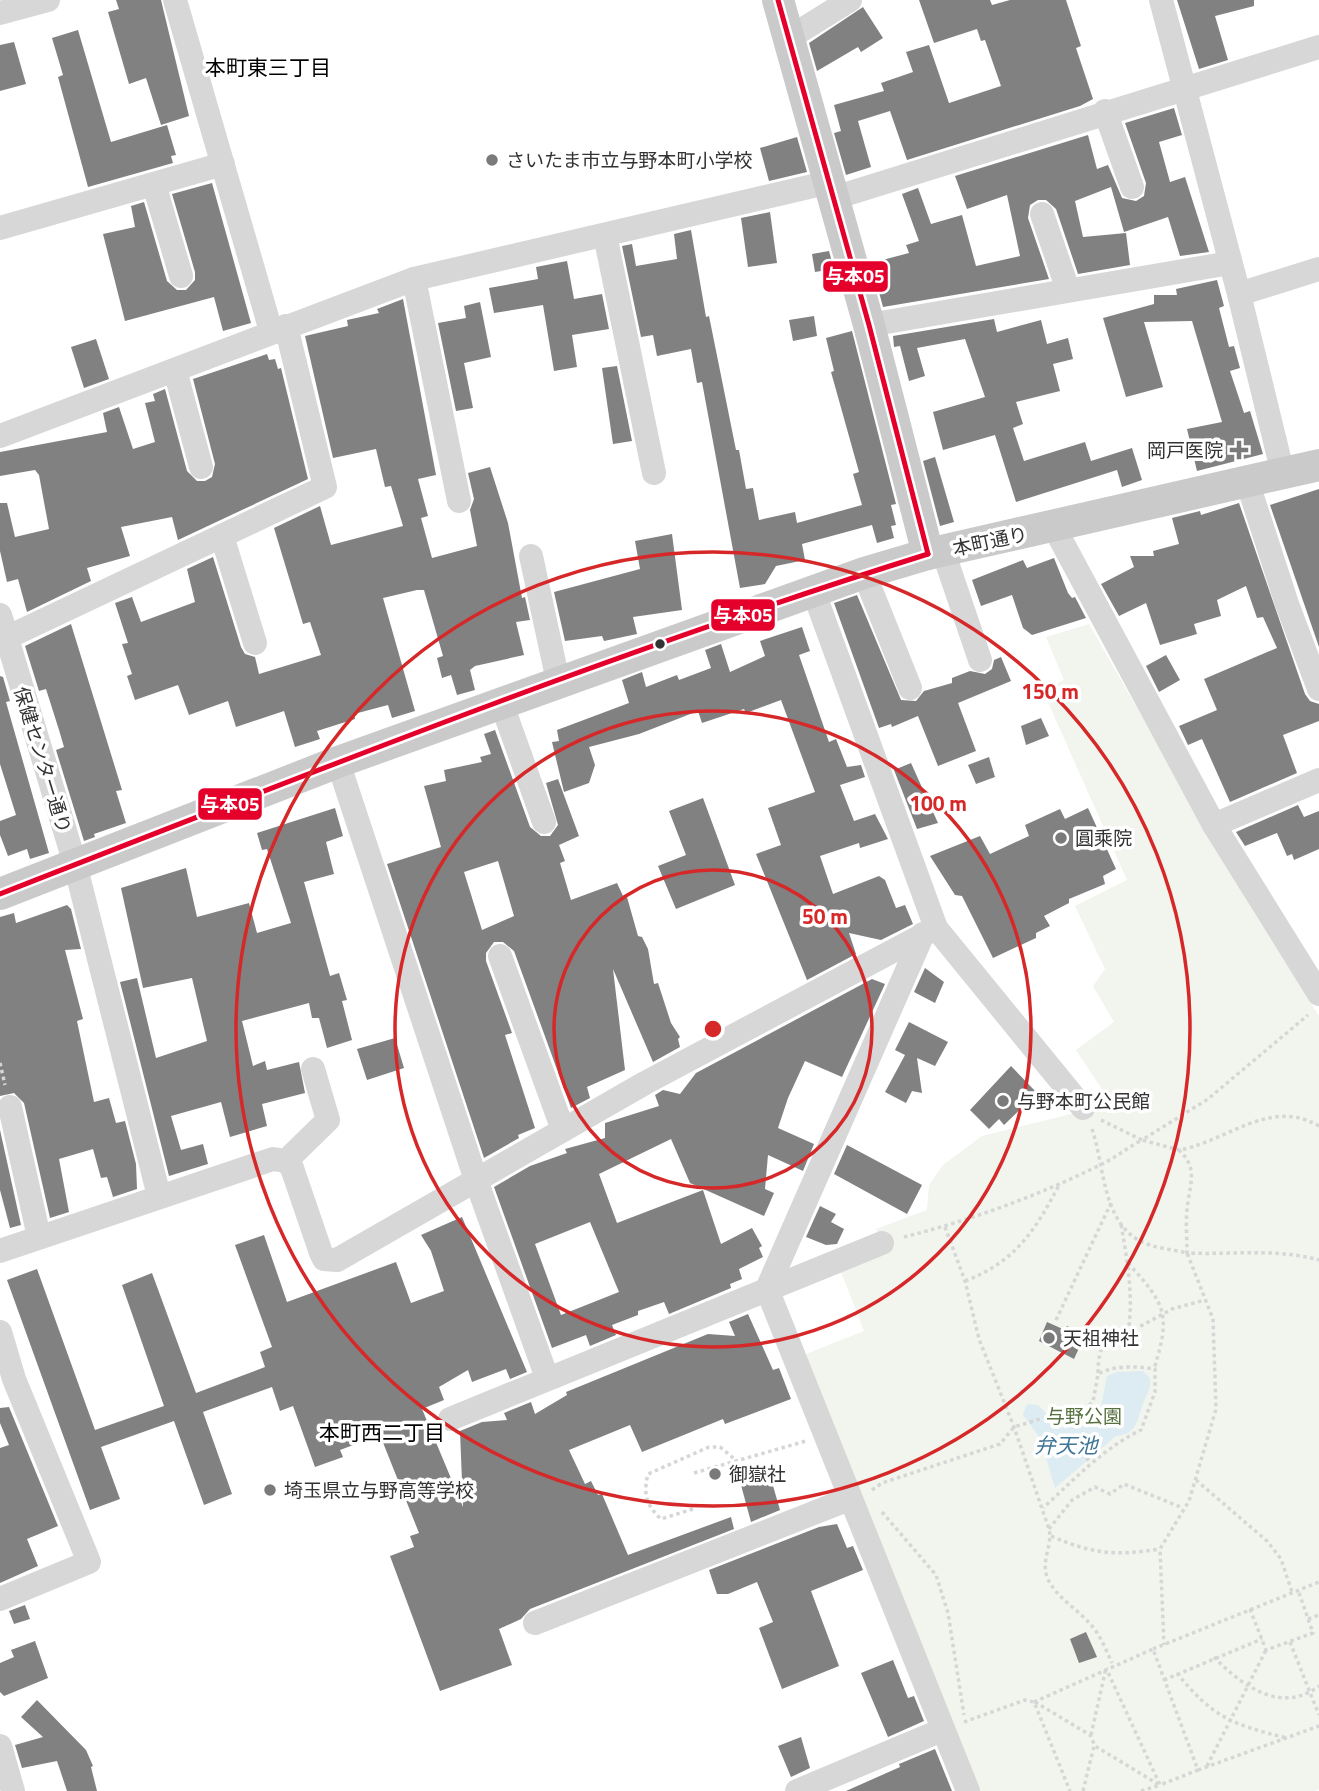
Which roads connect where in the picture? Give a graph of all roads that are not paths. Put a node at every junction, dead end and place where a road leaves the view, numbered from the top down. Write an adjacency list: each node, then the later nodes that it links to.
1 (48, 0): 6 (street)
2 (175, 0): 11 (street)
3 (778, 0): 7 (main road)
4 (850, 0): 7 (street)
5 (1161, 0): 9 (street)
6 (0, 13)
7 (789, 37): 14 (main road)
8 (1319, 47): 9 (street)
9 (1185, 87): 10 (street); 18 (street)
10 (1105, 111): 13 (street); 14 (street)
11 (223, 164): 12 (street); 25 (street)
12 (154, 184): 16 (street); 20 (street)
13 (1132, 187)
14 (832, 190): 17 (street); 24 (main road)
15 (1042, 214): 22 (street)
16 (0, 228)
17 (605, 235): 21 (street); 30 (street)
18 (1230, 262): 22 (street); 23 (street)
19 (1319, 269): 23 (street)
20 (181, 276)
21 (414, 279): 25 (street); 33 (street)
22 (1068, 290): 24 (street)
23 (1239, 294): 31 (street)
24 (869, 324): 36 (main road)
25 (278, 329): 26 (street); 35 (street)
26 (174, 370): 27 (street); 29 (street)
27 (0, 436)
28 (1319, 465): 31 (main road, 本町通り)
29 (201, 467)
30 (653, 473)
31 (1283, 474): 32 (main road, 本町通り)
32 (1248, 484): 34 (main road, 本町通り); 45 (street)
33 (459, 501)
34 (1054, 527): 36 (main road, 本町通り); 50 (street)
35 (222, 536): 40 (street); 41 (street)
36 (935, 552): 38 (main road, 本町通り); 42 (street)
37 (531, 556): 43 (street)
38 (864, 573): 39 (main road, 本町通り); 44 (street)
39 (813, 590): 43 (main road, 本町通り); 53 (street)
40 (4, 641): 51 (street, 保健センター通り)
41 (255, 643)
42 (981, 660)
43 (558, 681): 46 (main road, 本町通り)
44 (909, 688)
45 (1319, 688)
46 (501, 702): 47 (main road, 本町通り); 49 (street)
47 (338, 762): 51 (main road, 本町通り); 61 (street)
48 (1319, 780): 50 (street)
49 (544, 822)
50 (1214, 825): 55 (street)
51 (75, 864): 52 (main road, 本町通り); 62 (street, 保健センター通り)
52 (0, 894)
53 (929, 931): 58 (street); 59 (street); 66 (street)
54 (500, 956): 59 (street)
55 (1315, 1004)
56 (313, 1069): 60 (street)
57 (10, 1107): 63 (street)
58 (1085, 1111)
59 (563, 1130): 61 (street)
60 (286, 1161): 61 (street); 62 (street)
61 (476, 1180): 68 (street)
62 (159, 1196): 63 (street)
63 (39, 1237): 65 (street)
64 (882, 1243): 66 (street)
65 (0, 1251)
66 (767, 1289): 68 (street); 71 (street)
67 (0, 1332): 69 (street)
68 (547, 1378): 70 (street)
69 (7, 1382): 72 (street)
70 (450, 1419)
71 (861, 1498): 73 (street); 74 (street)
72 (0, 1599)
73 (535, 1623)
74 (954, 1726): 77 (street); 78 (street)
75 (0, 1746): 76 (street)
76 (13, 1791)
77 (797, 1791)
78 (968, 1791)

